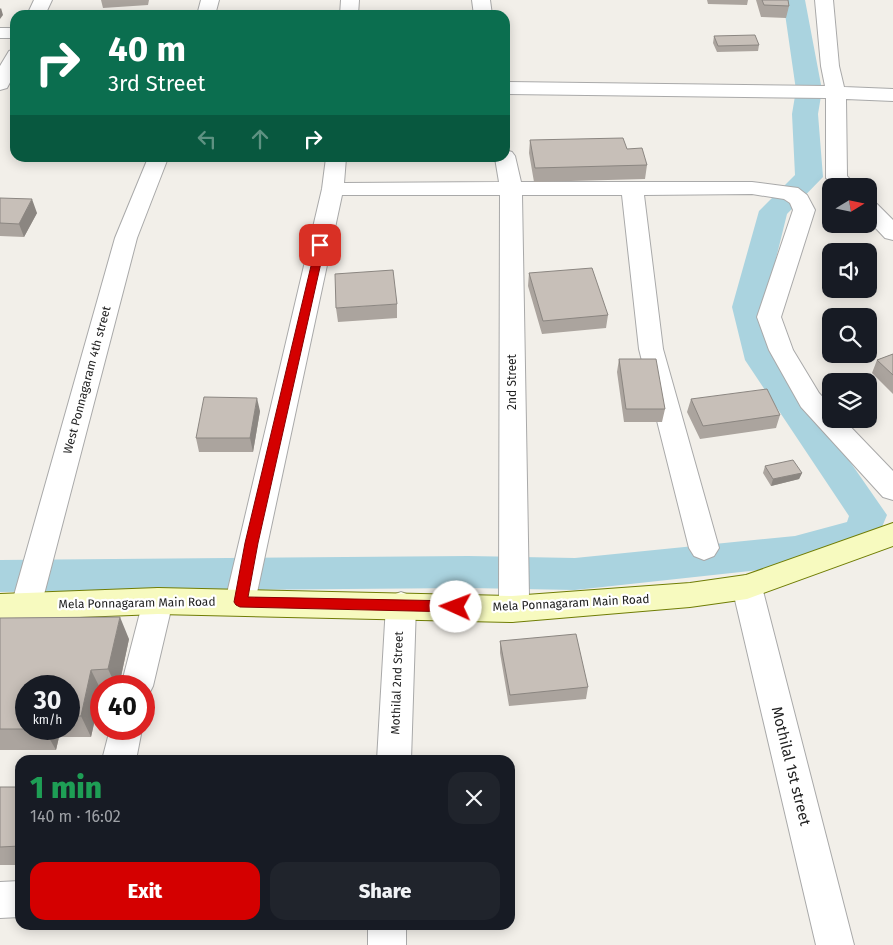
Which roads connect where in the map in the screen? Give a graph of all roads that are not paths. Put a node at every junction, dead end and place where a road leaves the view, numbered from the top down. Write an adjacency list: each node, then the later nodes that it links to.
1 (824, 0): 5 (street)
2 (10, 65): 3 (street)
3 (0, 84)
4 (510, 88): 5 (street)
5 (830, 92): 6 (street); 10 (street)
6 (893, 95)
7 (156, 162): 22 (street, West Ponnagaram 4th street)
8 (336, 162): 13 (street)
9 (506, 162): 11 (street, 2nd Street)
10 (838, 178)
11 (511, 187): 12 (street); 13 (street); 23 (street, 2nd Street)
12 (632, 187): 16 (street); 18 (street)
13 (333, 189): 20 (street)
14 (878, 218): 15 (street)
15 (893, 232)
16 (893, 489)
17 (893, 534): 19 (street, Mela Ponnagaram Main Road)
18 (704, 548)
19 (747, 587): 23 (street, Mela Ponnagaram Main Road); 33 (street, Mothilal 1st street)
20 (242, 596): 21 (street, Mela Ponnagaram Main Road); 24 (street, Mela Ponnagaram Main Road)
21 (158, 600): 22 (street, Mela Ponnagaram Main Road); 25 (street)
22 (18, 603)
23 (513, 603): 24 (street, Mela Ponnagaram Main Road)
24 (401, 605): 28 (street, Mothilal 2nd Street)
25 (140, 675)
26 (124, 740): 27 (street)
27 (120, 755)
28 (394, 755)
29 (15, 899): 30 (street)
30 (0, 900)
31 (388, 930): 32 (street)
32 (387, 945)
33 (835, 945)

